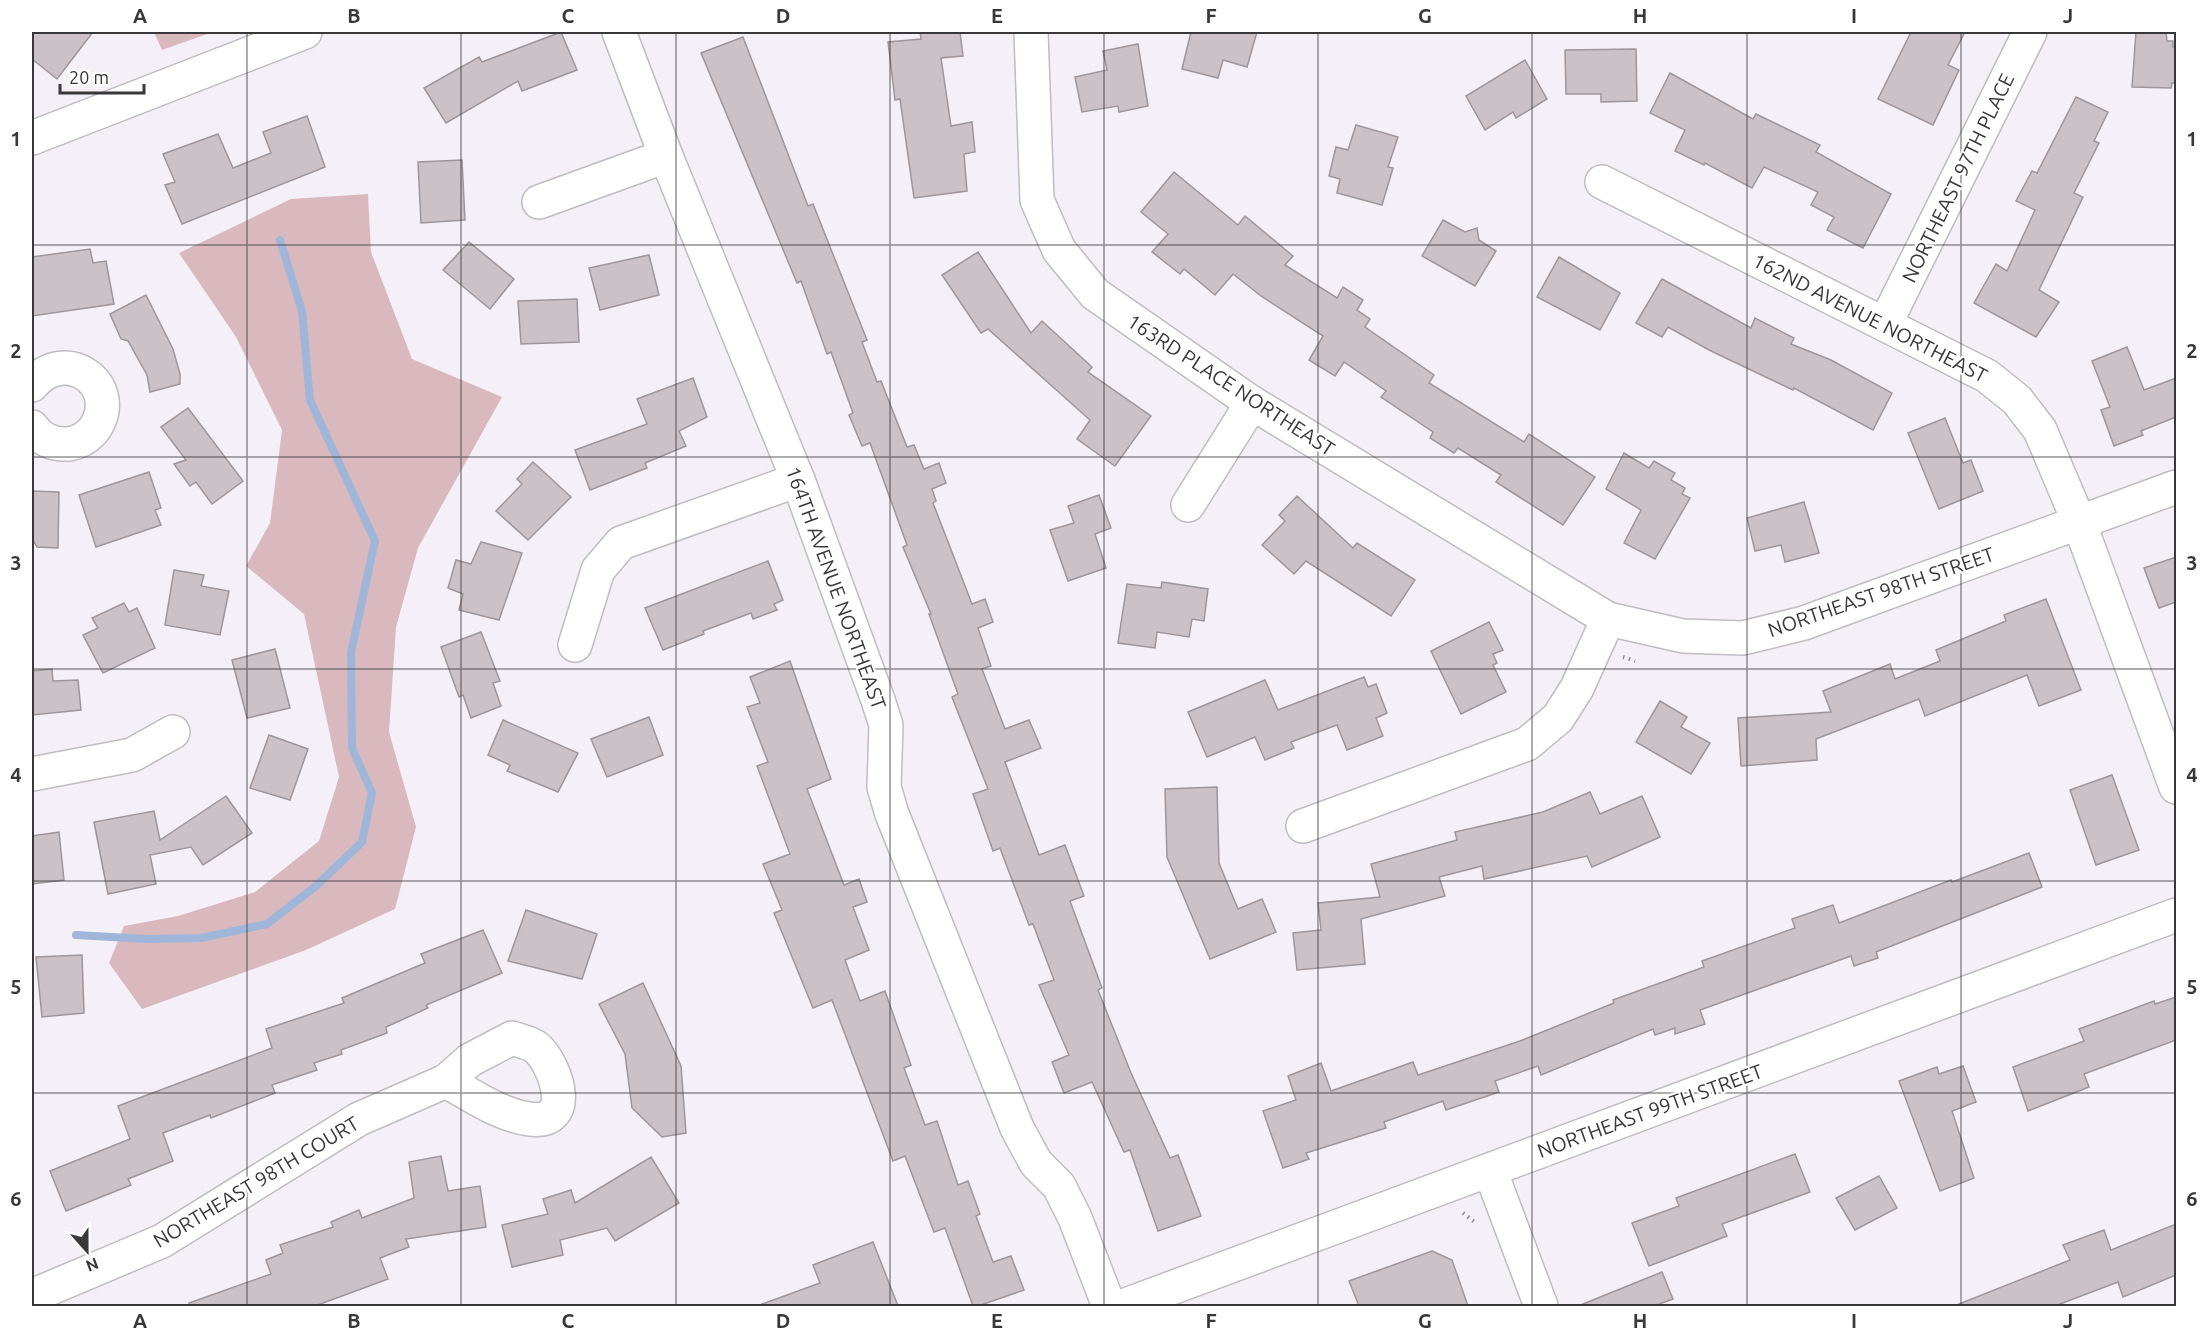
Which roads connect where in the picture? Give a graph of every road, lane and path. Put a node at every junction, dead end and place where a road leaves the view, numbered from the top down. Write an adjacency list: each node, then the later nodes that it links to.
1 (305, 32): 5 (street)
2 (619, 32): 6 (street, 164TH AVENUE NORTHEAST)
3 (1031, 32): 11 (street, 163RD PLACE NORTHEAST)
4 (2030, 32): 9 (street, NORTHEAST 97TH PLACE)
5 (32, 138)
6 (666, 156): 8 (street); 13 (street, 164TH AVENUE NORTHEAST)
7 (1602, 182): 9 (street, 162ND AVENUE NORTHEAST)
8 (539, 202)
9 (1885, 324): 16 (street, 162ND AVENUE NORTHEAST)
10 (32, 385): 12 (street)
11 (1252, 403): 15 (street); 17 (street, 163RD PLACE NORTHEAST)
12 (32, 427)
13 (798, 480): 18 (street); 29 (street, 164TH AVENUE NORTHEAST)
14 (2176, 487): 16 (street, NORTHEAST 98TH STREET)
15 (1188, 505)
16 (2079, 522): 17 (street, NORTHEAST 98TH STREET); 21 (street, 162ND AVENUE NORTHEAST)
17 (1608, 619): 22 (street)
18 (575, 645)
19 (173, 732): 20 (street)
20 (32, 774)
21 (2176, 787)
22 (1303, 826)
23 (2176, 915): 25 (street, NORTHEAST 99TH STREET)
24 (446, 1081): 28 (street, NORTHEAST 98TH COURT)
25 (1490, 1170): 30 (street, NORTHEAST 99TH STREET); 31 (street)
26 (1460, 1212): 27 (path)
27 (1480, 1229)
28 (32, 1296)
29 (1109, 1306)
30 (1123, 1306)
31 (1541, 1306)

